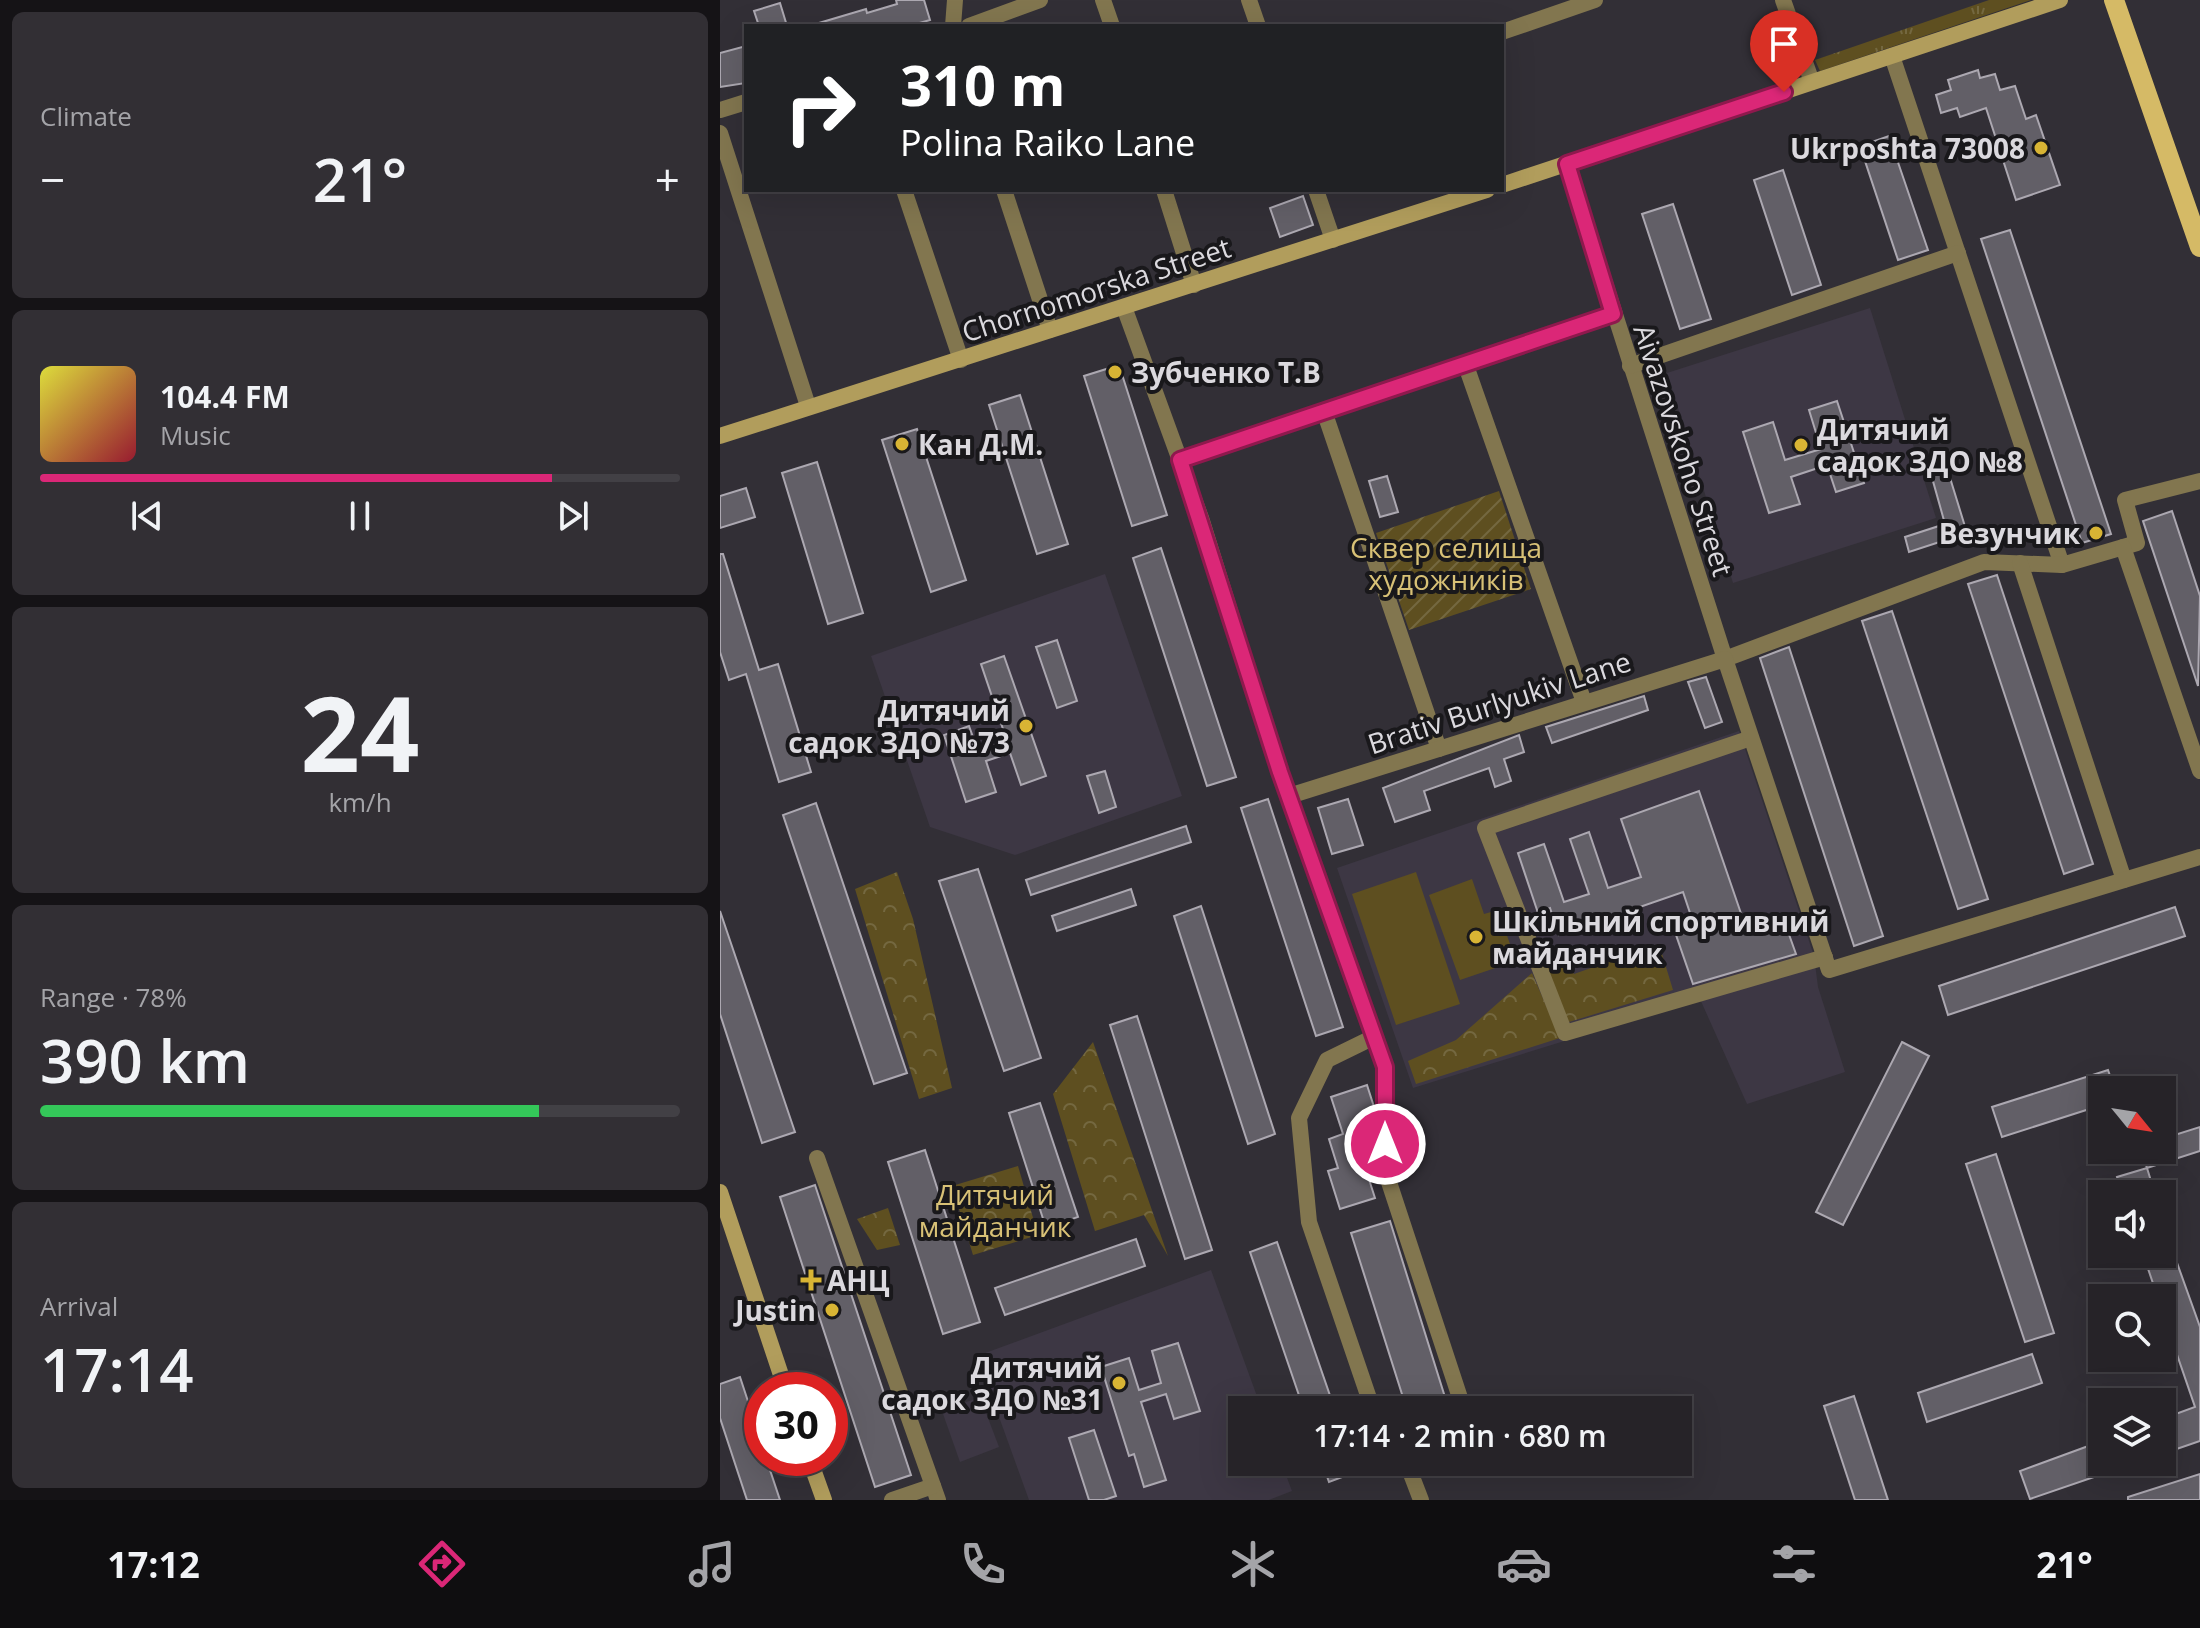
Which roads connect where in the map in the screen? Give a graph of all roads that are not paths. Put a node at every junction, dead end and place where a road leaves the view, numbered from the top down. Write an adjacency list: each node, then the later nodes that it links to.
1 (955, 0): 9 (street)
2 (1040, 0): 10 (street)
3 (1103, 0): 11 (street)
4 (1249, 0): 12 (street)
5 (1595, 0): 13 (street)
6 (1783, 0): 15 (street)
7 (2060, 0): 14 (street)
8 (2114, 0): 27 (main road)
9 (953, 24)
10 (974, 24)
11 (1111, 24)
12 (1257, 24)
13 (1504, 31)
14 (1892, 56): 15 (street); 28 (street)
15 (1812, 82): 19 (street)
16 (744, 103): 17 (street)
17 (720, 110)
18 (720, 133): 36 (street)
19 (1567, 164): 20 (street); 31 (street, Aivazovskoho Street)
20 (1504, 184)
21 (905, 192): 33 (street)
22 (1005, 192): 32 (street)
23 (1165, 192): 29 (street)
24 (1317, 192): 26 (street)
25 (1481, 192): 26 (street, Chornomorska Street)
26 (1333, 240): 29 (street, Chornomorska Street)
27 (2200, 247)
28 (1958, 253): 35 (street); 43 (street)
29 (1194, 285): 30 (street, Chornomorska Street)
30 (1124, 307): 32 (street, Chornomorska Street); 39 (street)
31 (1613, 314): 34 (street); 35 (street, Aivazovskoho Street)
32 (1050, 330): 33 (street, Chornomorska Street)
33 (961, 360): 36 (street, Chornomorska Street)
34 (1465, 363): 37 (street); 45 (street)
35 (1630, 366): 44 (street, Aivazovskoho Street)
36 (808, 406): 38 (street, Chornomorska Street)
37 (1324, 411): 39 (street); 47 (street)
38 (720, 436)
39 (1180, 460): 49 (street)
40 (2200, 481): 41 (street)
41 (2123, 547): 43 (street); 48 (street)
42 (2020, 563): 43 (street); 44 (street); 51 (street)
43 (2062, 565)
44 (1725, 659): 45 (street, Brativ Burlyukiv Lane); 46 (street, Aivazovskoho Street)
45 (1584, 702): 47 (street, Brativ Burlyukiv Lane)
46 (1751, 738): 52 (street, Aivazovskoho Street); 52 (street)
47 (1439, 749): 49 (street, Brativ Burlyukiv Lane)
48 (2200, 771)
49 (1289, 796): 53 (street)
50 (2200, 857): 51 (street)
51 (2124, 880): 52 (street)
52 (1827, 964)
53 (1374, 1037): 57 (street); 58 (street)
54 (817, 1158): 61 (street)
55 (720, 1192): 56 (street)
56 (780, 1372)
57 (1368, 1396)
58 (1459, 1396)
59 (815, 1476): 62 (street)
60 (1412, 1476): 64 (street)
61 (935, 1493): 63 (street)
62 (824, 1500)
63 (892, 1500)
64 (1421, 1500)

